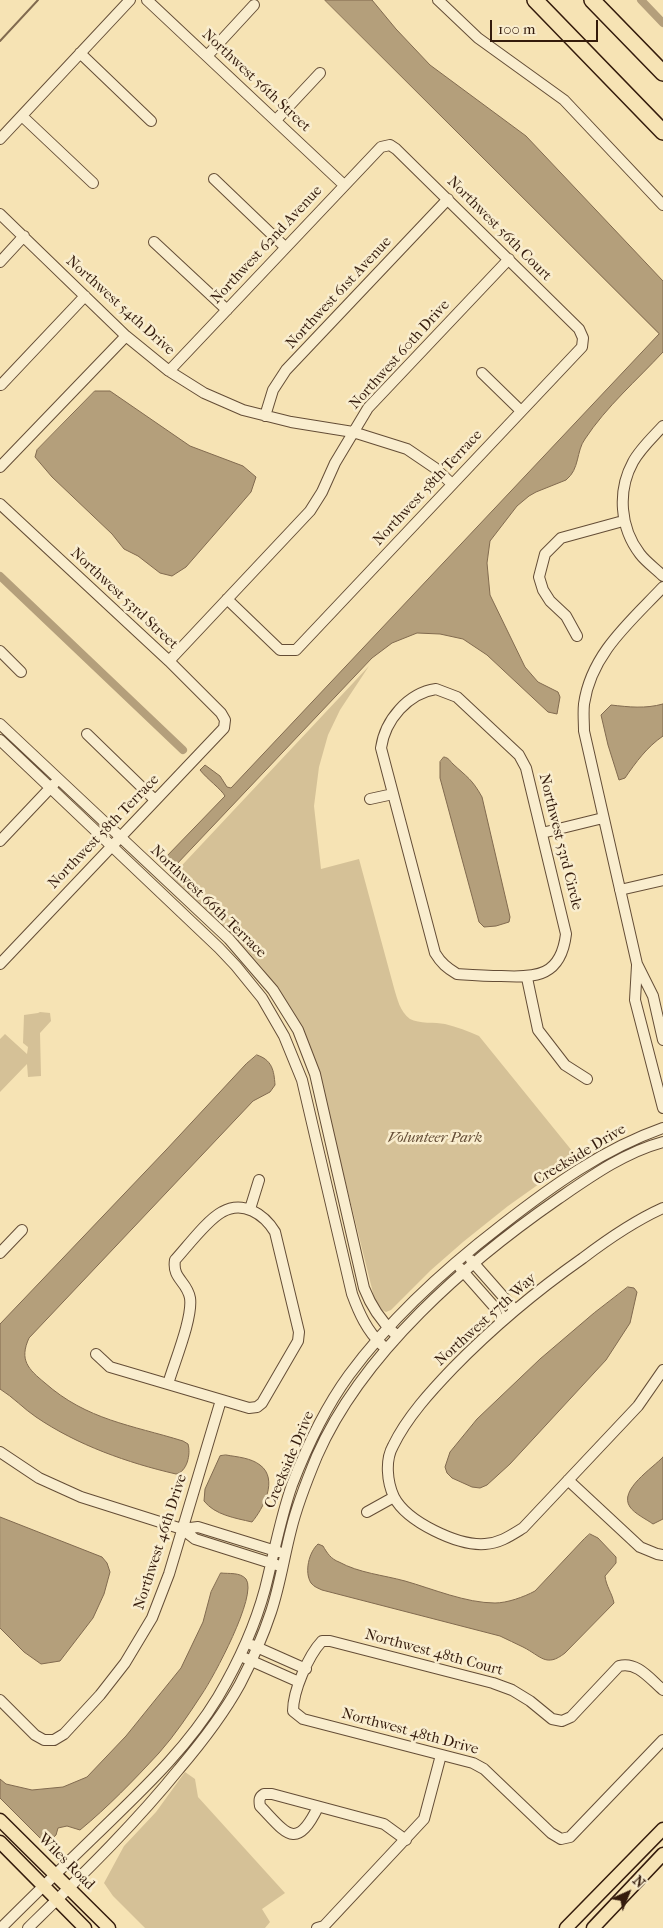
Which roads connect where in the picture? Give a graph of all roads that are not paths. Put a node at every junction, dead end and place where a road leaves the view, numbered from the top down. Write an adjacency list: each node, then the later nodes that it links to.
1 (130, 0): 7 (street)
2 (148, 0): 8 (street, Northwest 56th Street)
3 (438, 0): 21 (street)
4 (535, 0): 14 (highway)
5 (592, 0): 10 (highway)
6 (254, 5): 8 (street)
7 (80, 53): 11 (street); 13 (street)
8 (207, 56): 12 (street, Northwest 56th Street)
9 (320, 73): 12 (street)
10 (663, 73)
11 (22, 116): 15 (street); 18 (street)
12 (276, 120): 19 (street, Northwest 56th Street)
13 (151, 121)
14 (663, 132)
15 (0, 139)
16 (390, 145): 19 (street, Northwest 62nd Avenue); 20 (street, Northwest 56th Court)
17 (214, 179): 25 (street)
18 (93, 183)
19 (344, 185): 25 (street, Northwest 62nd Avenue)
20 (448, 199): 26 (street, Northwest 56th Court); 36 (street, Northwest 61st Avenue)
21 (663, 205)
22 (0, 214): 23 (street, Northwest 54th Drive)
23 (24, 236): 27 (street); 28 (street, Northwest 54th Drive)
24 (154, 242): 29 (street)
25 (285, 247): 29 (street, Northwest 62nd Avenue)
26 (509, 259): 31 (street, Northwest 56th Court); 38 (street, Northwest 60th Drive)
27 (0, 262)
28 (85, 296): 30 (street, Northwest 54th Drive); 34 (street)
29 (227, 310): 32 (street, Northwest 62nd Avenue)
30 (126, 336): 32 (street, Northwest 54th Drive); 39 (street)
31 (583, 338): 35 (street, Northwest 58th Terrace)
32 (169, 371): 36 (street, Northwest 54th Drive)
33 (482, 373): 35 (street)
34 (1, 385)
35 (522, 411): 40 (street, Northwest 58th Terrace)
36 (265, 416): 38 (street, Northwest 54th Drive)
37 (663, 426): 42 (street)
38 (353, 432): 40 (street, Northwest 54th Drive); 45 (street, Northwest 60th Drive)
39 (0, 467)
40 (452, 484): 45 (street, Northwest 58th Terrace)
41 (0, 504): 48 (street, Northwest 53rd Street)
42 (624, 521): 43 (street); 46 (street)
43 (663, 576)
44 (663, 587): 59 (street)
45 (227, 599): 48 (street, Northwest 60th Drive)
46 (577, 636)
47 (0, 652): 49 (street)
48 (169, 661): 50 (street, Northwest 53rd Street)
49 (21, 672)
50 (225, 720): 58 (street, Northwest 58th Terrace)
51 (0, 724): 54 (street, Northwest 66th Terrace)
52 (88, 734): 58 (street)
53 (0, 740): 55 (street, Northwest 66th Terrace)
54 (58, 779): 55 (street); 61 (street, Northwest 66th Terrace)
55 (51, 788): 62 (street); 63 (street, Northwest 66th Terrace)
56 (393, 794): 57 (street); 60 (street, Northwest 53rd Circle); 70 (street, Northwest 53rd Circle)
57 (370, 799)
58 (155, 800): 61 (street, Northwest 58th Terrace)
59 (602, 818): 60 (street); 65 (street)
60 (542, 833): 70 (street, Northwest 53rd Circle)
61 (119, 837): 63 (street, Northwest 58th Terrace); 66 (street, Northwest 66th Terrace)
62 (0, 841)
63 (111, 845): 67 (street, Northwest 66th Terrace); 68 (street, Northwest 58th Terrace)
64 (663, 880): 65 (street)
65 (620, 890): 69 (street)
66 (197, 909): 67 (street); 89 (street, Northwest 66th Terrace)
67 (187, 918): 91 (street, Northwest 66th Terrace)
68 (0, 964)
69 (637, 964): 71 (street); 72 (street)
70 (527, 978): 74 (street)
71 (660, 1026): 72 (street); 73 (street)
72 (643, 1029): 75 (street)
73 (663, 1040)
74 (587, 1079)
75 (663, 1108)
76 (663, 1128): 83 (street, Creekside Drive)
77 (663, 1142): 85 (street, Creekside Drive)
78 (259, 1180): 80 (street)
79 (663, 1208): 87 (street, Northwest 57th Way)
80 (250, 1209): 95 (street); 96 (street)
81 (22, 1230): 82 (street)
82 (0, 1253)
83 (466, 1254): 84 (street, Creekside Drive); 85 (street)
84 (456, 1263): 86 (street); 89 (street, Creekside Drive)
85 (474, 1263): 86 (street, Creekside Drive); 87 (street)
86 (464, 1273): 88 (street); 90 (street, Creekside Drive)
87 (515, 1310): 88 (street, Northwest 57th Way)
88 (505, 1319): 99 (street, Northwest 57th Way)
89 (389, 1328): 90 (street, Northwest 66th Terrace); 91 (street, Creekside Drive)
90 (398, 1337): 92 (street, Creekside Drive)
91 (377, 1340): 92 (street, Northwest 66th Terrace); 102 (street, Creekside Drive)
92 (387, 1349): 103 (street, Creekside Drive)
93 (96, 1354): 95 (street)
94 (663, 1370): 98 (street)
95 (168, 1384): 96 (street)
96 (221, 1400): 101 (street, Northwest 46th Drive)
97 (0, 1452): 101 (street)
98 (568, 1480): 99 (street); 104 (street)
99 (394, 1497): 100 (street)
100 (367, 1512)
101 (182, 1529): 102 (street); 105 (street); 114 (street, Northwest 46th Drive)
102 (274, 1550): 103 (street); 105 (street, Creekside Drive)
103 (286, 1554): 106 (street, Creekside Drive)
104 (663, 1555)
105 (271, 1563): 106 (street); 107 (street, Creekside Drive)
106 (283, 1567): 108 (street, Creekside Drive)
107 (245, 1642): 108 (street); 109 (street, Creekside Drive)
108 (257, 1647): 110 (street, Creekside Drive); 111 (street)
109 (239, 1656): 110 (street); 123 (street, Creekside Drive)
110 (251, 1661): 112 (street); 126 (street, Creekside Drive)
111 (306, 1669): 112 (street, Northwest 48th Drive); 113 (street, Northwest 48th Court)
112 (299, 1682): 116 (street, Northwest 48th Drive)
113 (663, 1690)
114 (0, 1700)
115 (663, 1740): 116 (street, Northwest 48th Drive)
116 (441, 1755): 120 (street)
117 (318, 1807): 117 (street); 120 (street)
118 (0, 1820): 123 (main road, Wiles Road)
119 (663, 1829): 125 (main road)
120 (406, 1840): 133 (street)
121 (0, 1842): 124 (main road)
122 (663, 1854): 135 (main road)
123 (55, 1875): 124 (street, Creekside Drive); 126 (main road, Wiles Road)
124 (44, 1886): 127 (main road); 129 (street, Creekside Drive)
125 (605, 1888): 128 (main road); 134 (main road)
126 (69, 1889): 127 (street, Creekside Drive); 132 (main road, Wiles Road)
127 (58, 1900): 130 (street, Creekside Drive); 131 (main road)
128 (569, 1927)
129 (1, 1928)
130 (28, 1928)
131 (85, 1928)
132 (109, 1928)
133 (317, 1928)
134 (585, 1928)
135 (592, 1928)

